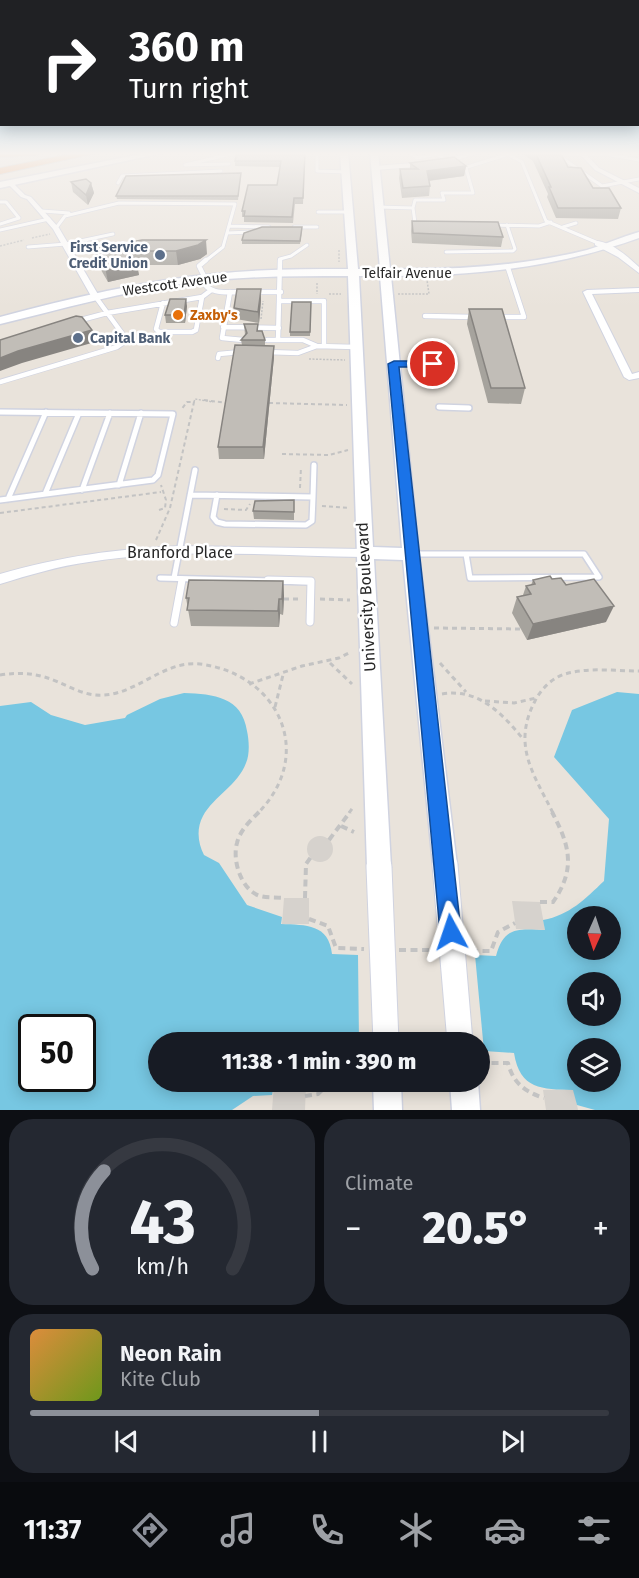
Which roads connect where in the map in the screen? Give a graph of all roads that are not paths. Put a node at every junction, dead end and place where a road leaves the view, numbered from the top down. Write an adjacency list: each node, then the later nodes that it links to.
1 (8, 204): 17 (lane)
2 (35, 204): 10 (street)
3 (116, 204): 13 (lane)
4 (212, 204): 21 (lane)
5 (350, 204): 12 (main road, University Boulevard)
6 (414, 204): 9 (lane)
7 (539, 204): 15 (lane)
8 (379, 205): 9 (lane); 40 (main road)
9 (413, 208): 18 (lane)
10 (42, 210): 13 (lane); 14 (street)
11 (318, 212): 12 (lane)
12 (350, 212): 41 (main road, University Boulevard)
13 (72, 214): 28 (lane)
14 (49, 219): 28 (street); 29 (lane)
15 (551, 222): 20 (lane); 26 (lane)
16 (576, 223): 26 (lane)
17 (0, 224)
18 (428, 224)
19 (484, 225): 20 (lane)
20 (507, 225): 37 (lane)
21 (229, 226): 22 (lane); 30 (lane)
22 (265, 227): 23 (lane); 30 (lane)
23 (276, 227)
24 (286, 227): 25 (lane)
25 (317, 227)
26 (563, 227): 35 (lane)
27 (639, 227): 35 (main road, Telfair Avenue)
28 (56, 228): 33 (street)
29 (0, 230)
30 (227, 233): 43 (lane)
31 (113, 234): 33 (lane)
32 (639, 236): 35 (main road, Telfair Avenue)
33 (66, 244): 36 (lane); 48 (street)
34 (307, 245): 42 (lane)
35 (602, 245): 38 (main road, Telfair Avenue); 39 (street); 40 (main road, Telfair Avenue)
36 (28, 247)
37 (446, 252)
38 (507, 268): 40 (main road, Telfair Avenue); 53 (lane)
39 (639, 270)
40 (384, 271): 41 (main road, Telfair Avenue); 67 (main road)
41 (353, 273): 42 (main road, Westcott Avenue); 63 (main road, University Boulevard)
42 (282, 274): 43 (main road, Westcott Avenue); 47 (lane)
43 (203, 279): 45 (lane); 48 (main road, Westcott Avenue)
44 (639, 290): 69 (street)
45 (210, 291): 46 (lane); 49 (lane)
46 (230, 292): 47 (lane); 56 (lane)
47 (281, 292): 50 (lane)
48 (95, 296): 52 (lane); 54 (main road, Westcott Avenue)
49 (202, 297): 51 (lane); 51 (lane)
50 (280, 301): 57 (lane); 62 (lane)
51 (163, 303): 52 (lane)
52 (107, 313): 55 (lane); 70 (lane)
53 (426, 316)
54 (0, 321)
55 (75, 322)
56 (223, 327): 57 (lane); 58 (lane)
57 (279, 328): 60 (lane)
58 (243, 340)
59 (267, 340): 60 (lane)
60 (278, 340): 61 (lane)
61 (317, 346): 62 (lane); 65 (lane)
62 (324, 346): 63 (lane)
63 (357, 346): 89 (main road, University Boulevard)
64 (251, 352): 66 (lane)
65 (261, 352)
66 (218, 358)
67 (394, 364): 68 (lane); 90 (main road)
68 (433, 364)
69 (639, 375)
70 (0, 382)
71 (439, 408): 72 (lane)
72 (470, 408)
73 (0, 411): 74 (lane)
74 (46, 412): 75 (lane); 86 (lane)
75 (79, 413): 76 (lane); 82 (lane)
76 (110, 413): 77 (lane); 81 (lane)
77 (141, 413): 80 (lane); 80 (lane)
78 (314, 465): 85 (lane)
79 (195, 470): 83 (lane)
80 (118, 485): 81 (lane)
81 (82, 490): 82 (lane)
82 (45, 494): 86 (lane)
83 (190, 495): 84 (lane); 88 (lane)
84 (217, 495): 85 (lane); 85 (lane)
85 (313, 497)
86 (8, 499): 87 (lane)
87 (0, 500)
88 (180, 551): 89 (street, Branford Place); 93 (lane); 94 (street, Branford Place)
89 (364, 553): 90 (main road); 97 (main road, University Boulevard, bridge)
90 (411, 554): 91 (lane); 98 (main road, bridge)
91 (466, 554): 91 (lane)
92 (160, 578): 93 (lane)
93 (178, 578): 95 (lane); 96 (lane)
94 (0, 579)
95 (174, 622)
96 (310, 622)
97 (386, 1032)
98 (459, 1032)
99 (387, 1092): 101 (main road)
100 (465, 1092): 102 (main road)
101 (388, 1110)
102 (466, 1110)

